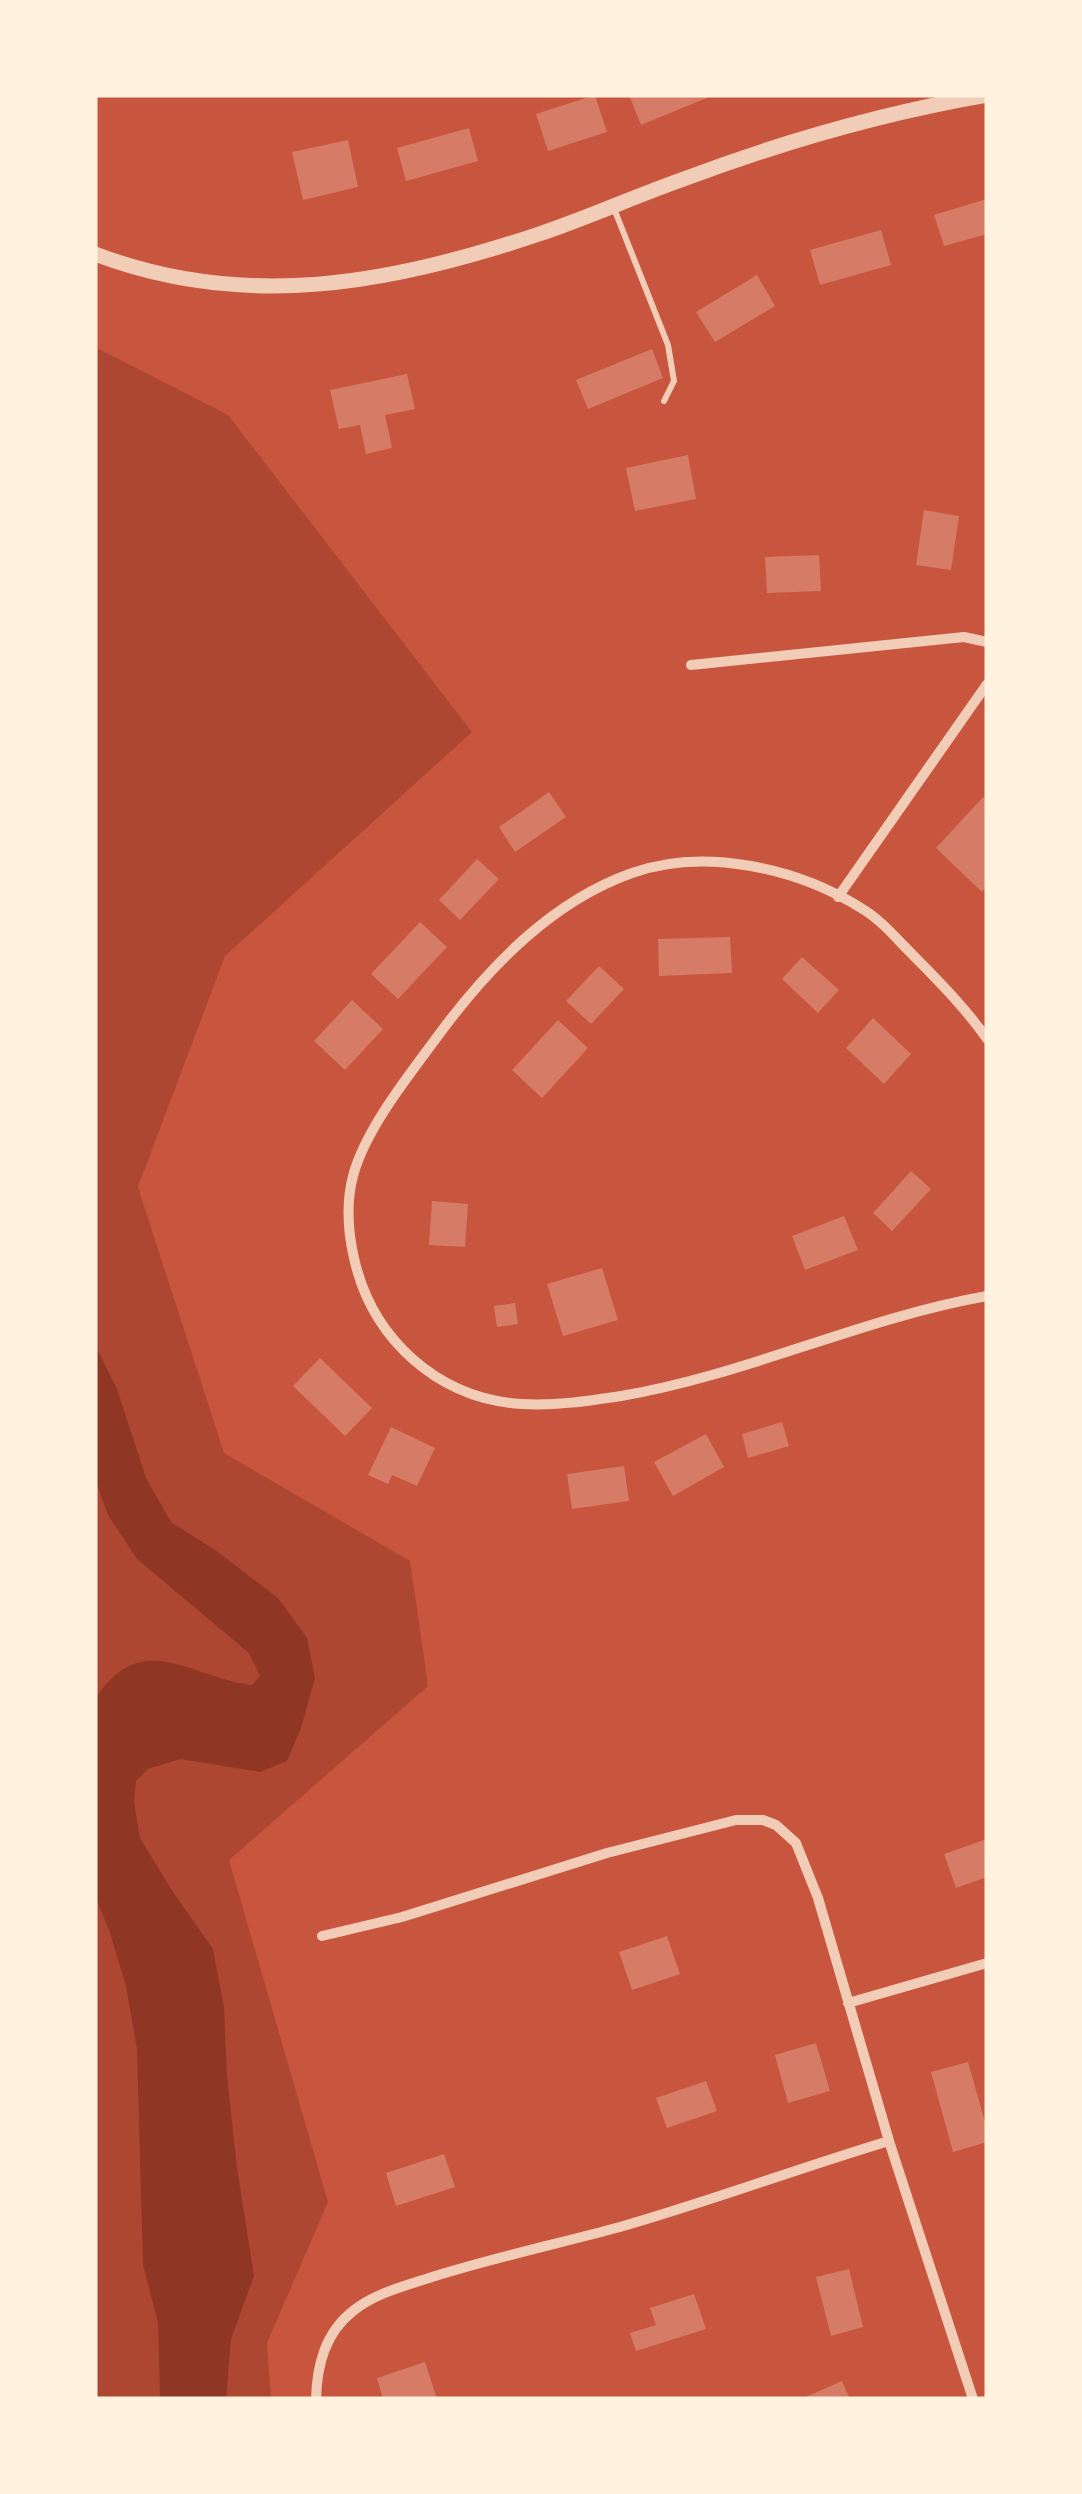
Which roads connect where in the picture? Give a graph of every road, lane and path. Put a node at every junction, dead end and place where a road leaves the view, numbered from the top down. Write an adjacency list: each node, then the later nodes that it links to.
1 (987, 96): 2 (street)
2 (613, 206): 3 (street); 4 (lane)
3 (95, 254)
4 (664, 401)
5 (987, 642): 6 (street)
6 (690, 665)
7 (987, 684): 8 (street)
8 (838, 897): 9 (street); 10 (street)
9 (987, 1038)
10 (987, 1296)
11 (322, 1936): 13 (street)
12 (987, 1963): 13 (street)
13 (848, 2003): 14 (street)
14 (889, 2141): 15 (street); 16 (street)
15 (316, 2399)
16 (974, 2399)

